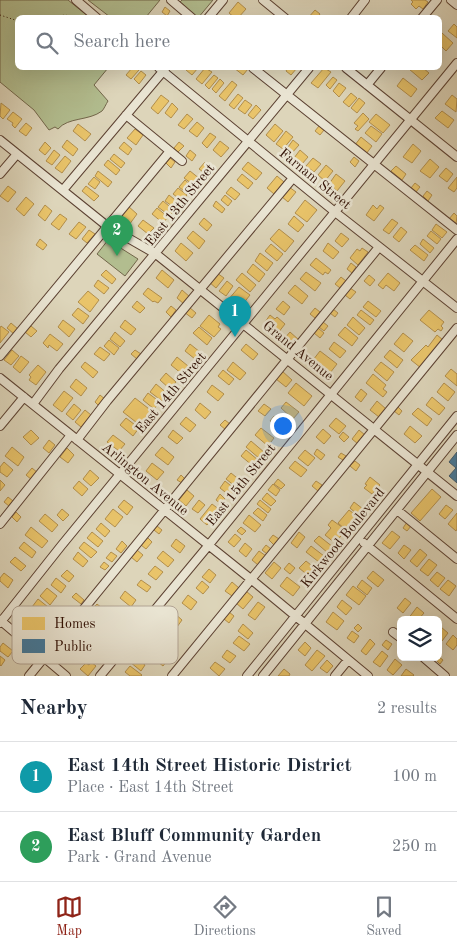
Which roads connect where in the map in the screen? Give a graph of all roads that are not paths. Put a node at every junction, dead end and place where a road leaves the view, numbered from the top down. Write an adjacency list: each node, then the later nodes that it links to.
1 (76, 0): 9 (street)
2 (171, 0): 10 (street)
3 (223, 0): 11 (street)
4 (263, 0): 12 (street)
5 (365, 0): 13 (street)
6 (437, 0): 14 (street)
7 (451, 0): 8 (street)
8 (457, 5)
9 (94, 15)
10 (188, 15)
11 (210, 15)
12 (281, 15)
13 (353, 15)
14 (424, 15)
15 (457, 64): 25 (street, East 14th Street)
16 (162, 70): 24 (street)
17 (164, 70): 27 (street, Farnam Street)
18 (255, 70): 23 (street)
19 (307, 70): 23 (street, East 13th Street)
20 (348, 70): 22 (street)
21 (379, 70): 22 (street)
22 (367, 85): 25 (street)
23 (286, 95): 27 (street, East 13th Street); 32 (street)
24 (126, 115): 28 (street); 35 (street)
25 (411, 120): 30 (street); 32 (street, East 14th Street)
26 (0, 140): 29 (street, Grand Avenue)
27 (248, 141): 34 (street, Farnam Street); 41 (street, East 13th Street)
28 (170, 151): 31 (street); 37 (street)
29 (17, 154): 33 (street); 35 (street, Grand Avenue)
30 (456, 155)
31 (182, 161)
32 (374, 165): 36 (street, East 14th Street); 38 (street)
33 (0, 174)
34 (293, 178): 36 (street, Farnam Street); 43 (street)
35 (63, 190): 37 (street, Grand Avenue)
36 (335, 212): 40 (street, Farnam Street); 45 (street, East 14th Street)
37 (107, 226): 41 (street, Grand Avenue); 47 (street)
38 (457, 230)
39 (457, 239): 42 (street, East 15th Street)
40 (379, 247): 42 (street, Farnam Street); 48 (street)
41 (156, 254): 43 (street, Grand Avenue); 52 (street, East 13th Street)
42 (423, 282): 44 (street, Farnam Street); 50 (street, East 15th Street)
43 (201, 289): 45 (street, Grand Avenue); 57 (street)
44 (457, 308)
45 (245, 324): 48 (street, Grand Avenue); 60 (street, East 14th Street)
46 (457, 328): 55 (street)
47 (0, 356)
48 (288, 359): 50 (street, Grand Avenue); 62 (street)
49 (0, 378): 51 (street, Arlington Avenue)
50 (331, 394): 55 (street, Grand Avenue); 66 (street, East 15th Street)
51 (24, 397): 52 (street, Arlington Avenue); 54 (street)
52 (33, 404): 57 (street, Arlington Avenue)
53 (457, 416): 58 (street, Kirkwood Boulevard)
54 (0, 426)
55 (375, 430): 58 (street, Grand Avenue); 69 (street)
56 (457, 435): 59 (street, Kirkwood Boulevard)
57 (74, 438): 60 (street, Arlington Avenue); 64 (street)
58 (418, 464): 59 (street, Grand Avenue); 65 (street, Kirkwood Boulevard)
59 (428, 472): 61 (street, Grand Avenue); 63 (street, Kirkwood Boulevard)
60 (120, 475): 62 (street, Arlington Avenue); 70 (street, East 14th Street)
61 (457, 496)
62 (164, 510): 66 (street, Arlington Avenue); 71 (street)
63 (397, 510): 67 (street, Kirkwood Boulevard); 68 (street)
64 (0, 524)
65 (358, 539): 67 (street); 74 (street, Kirkwood Boulevard)
66 (208, 546): 69 (street, Arlington Avenue); 72 (street, East 15th Street)
67 (367, 546): 75 (street); 77 (street, Kirkwood Boulevard)
68 (457, 559)
69 (252, 580): 74 (street, Arlington Avenue); 89 (street)
70 (13, 606)
71 (86, 606)
72 (158, 606)
73 (12, 608): 76 (street, East 14th Street)
74 (296, 617): 77 (street, Arlington Avenue); 90 (street, Kirkwood Boulevard)
75 (457, 619)
76 (1, 621): 78 (street)
77 (305, 624): 81 (street, Arlington Avenue); 91 (street, Kirkwood Boulevard)
78 (12, 630)
79 (393, 632): 80 (street)
80 (397, 635)
81 (348, 660): 92 (street); 93 (street, Arlington Avenue)
82 (428, 661): 94 (street)
83 (39, 664): 86 (street)
84 (51, 664): 87 (street)
85 (110, 664): 88 (street, East 15th Street)
86 (29, 676)
87 (66, 676)
88 (100, 676)
89 (172, 676)
90 (247, 676)
91 (263, 676)
92 (335, 676)
93 (368, 676)
94 (445, 676)

